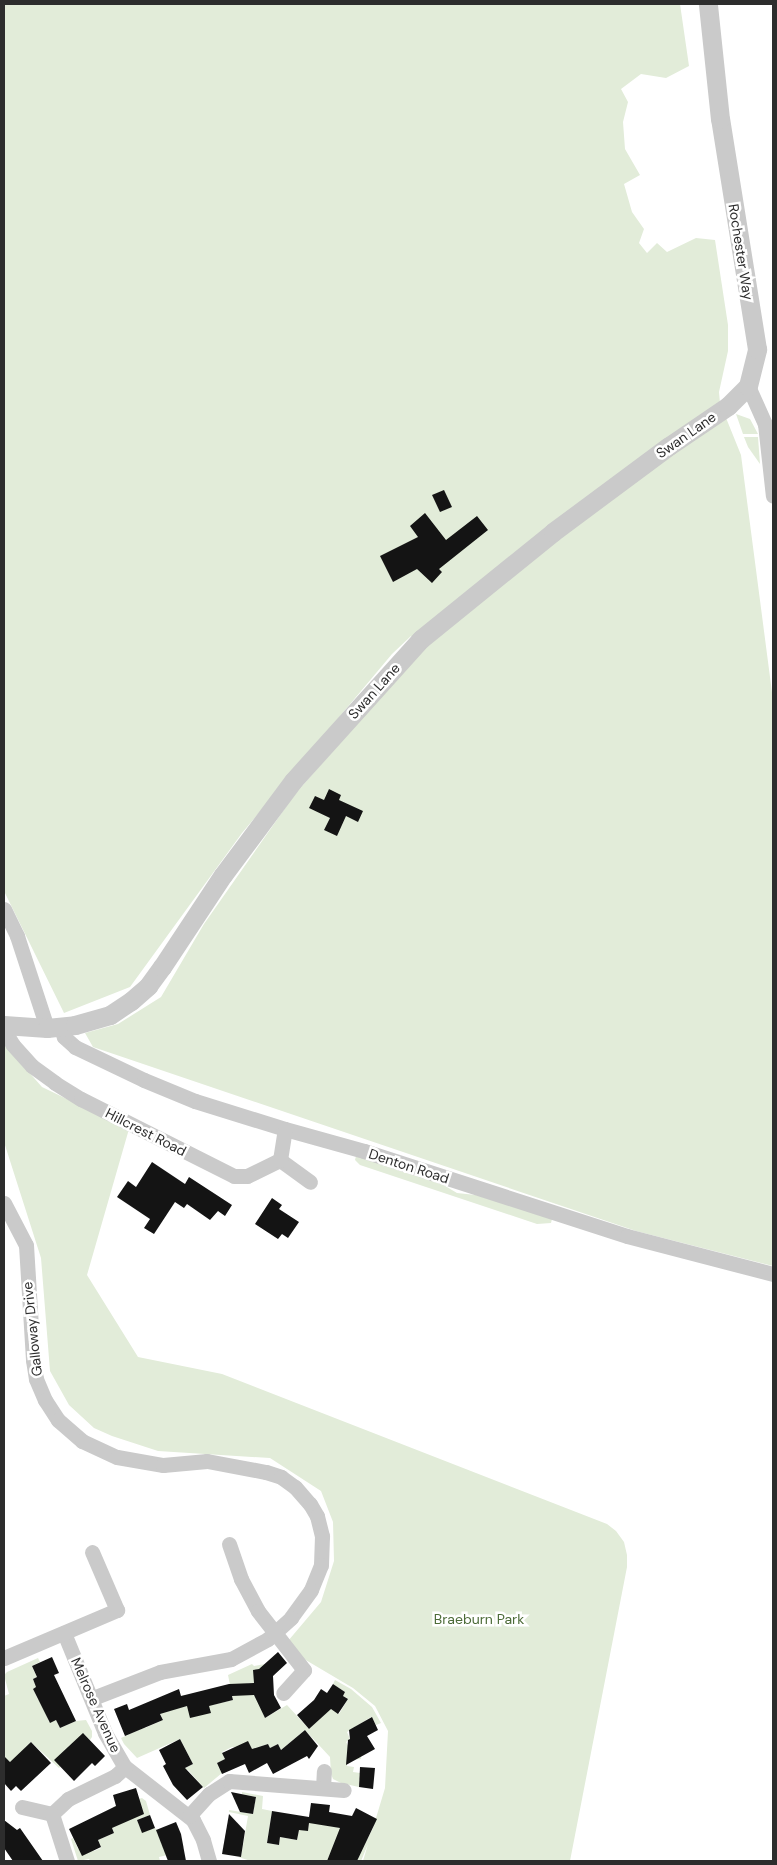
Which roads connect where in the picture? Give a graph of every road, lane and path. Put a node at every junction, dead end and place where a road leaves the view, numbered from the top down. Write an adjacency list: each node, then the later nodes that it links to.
1 (708, 4): 2 (street, Rochester Way)
2 (748, 386): 3 (street); 6 (street, Swan Lane)
3 (773, 496)
4 (4, 909): 6 (street, Denton Road)
5 (4, 1025): 6 (street, Swan Lane)
6 (54, 1028): 8 (street, Denton Road)
7 (4, 1030): 9 (street, Hillcrest Road)
8 (285, 1130): 9 (street); 12 (street, Denton Road)
9 (280, 1160): 10 (street)
10 (310, 1182)
11 (4, 1202): 16 (street, Galloway Drive)
12 (773, 1274)
13 (229, 1544): 16 (street)
14 (92, 1552): 15 (street)
15 (64, 1633): 17 (street); 19 (street, Melrose Avenue)
16 (276, 1634): 18 (street); 19 (street, Galloway Drive)
17 (4, 1658)
18 (283, 1693)
19 (93, 1698): 20 (street, Melrose Avenue)
20 (126, 1767): 25 (street); 26 (street, Melrose Avenue)
21 (324, 1771): 22 (street)
22 (324, 1788): 23 (street); 26 (street)
23 (344, 1790)
24 (22, 1807): 25 (street)
25 (52, 1814): 27 (street)
26 (189, 1816): 28 (street, Melrose Avenue)
27 (67, 1861)
28 (209, 1861)

